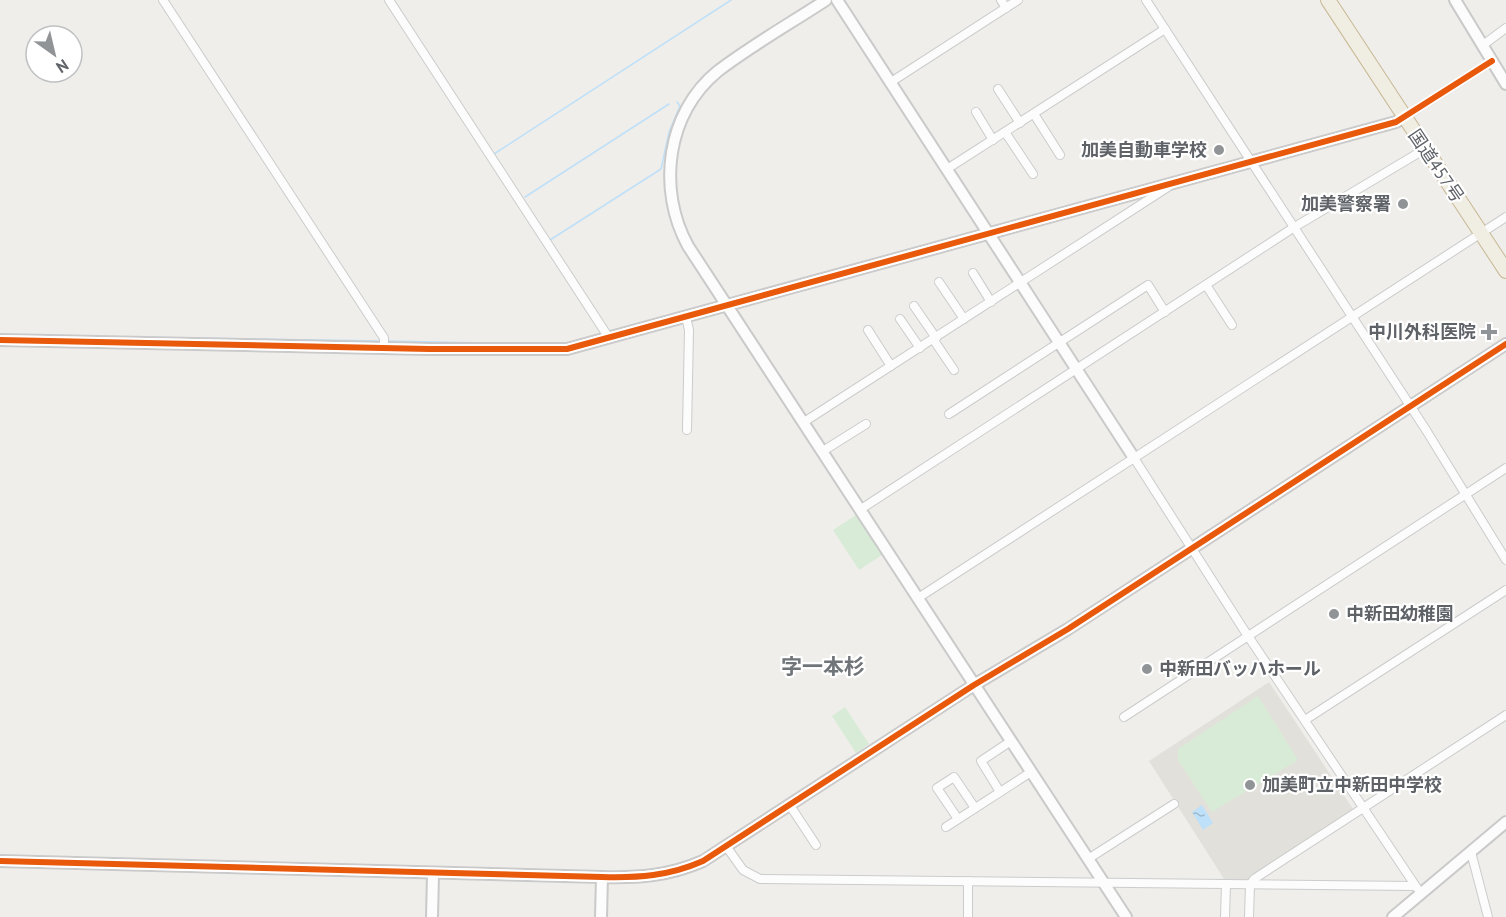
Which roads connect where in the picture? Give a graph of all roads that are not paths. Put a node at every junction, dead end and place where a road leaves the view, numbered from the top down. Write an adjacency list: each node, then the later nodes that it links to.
1 (163, 0): 53 (street)
2 (389, 0): 49 (street)
3 (826, 0): 40 (street)
4 (837, 0): 15 (street)
5 (1001, 0): 10 (street)
6 (1018, 0): 10 (street)
7 (1146, 0): 12 (street)
8 (1328, 0): 20 (highway, 国道457号)
9 (1455, 0): 13 (street)
10 (1006, 8): 15 (street)
11 (1506, 28): 13 (street)
12 (1166, 29): 19 (street); 26 (street)
13 (1483, 45): 14 (street)
14 (1492, 61): 16 (street); 20 (street)
15 (891, 82): 27 (street)
16 (1506, 85)
17 (998, 89): 21 (street)
18 (976, 112): 23 (street)
19 (1034, 114): 21 (street); 25 (street)
20 (1404, 117): 24 (highway, 国道457号); 26 (street)
21 (1020, 123): 22 (street)
22 (1005, 132): 23 (street); 28 (street)
23 (993, 140): 27 (street)
24 (1425, 148): 31 (street); 33 (highway, 国道457号)
25 (1060, 155)
26 (1249, 160): 29 (street); 31 (street)
27 (947, 169): 32 (street)
28 (1033, 174)
29 (1172, 183): 32 (street); 37 (street)
30 (1506, 218): 33 (street)
31 (1293, 228): 38 (street); 43 (street)
32 (989, 234): 37 (street); 40 (street)
33 (1481, 234): 34 (highway, 国道457号); 43 (street)
34 (1506, 272)
35 (973, 273): 39 (street)
36 (939, 282): 46 (street)
37 (1020, 283): 39 (street); 52 (street)
38 (1206, 285): 42 (street); 47 (street)
39 (991, 302): 46 (street)
40 (728, 306): 44 (street); 61 (street)
41 (914, 306): 50 (street)
42 (1165, 312): 52 (street); 58 (street)
43 (1353, 315): 59 (street); 65 (street)
44 (686, 317): 49 (street); 63 (street)
45 (900, 319): 55 (street)
46 (964, 319): 50 (street)
47 (1232, 325)
48 (868, 330): 56 (street)
49 (608, 335): 53 (street)
50 (934, 339): 55 (street); 57 (street)
51 (0, 340): 53 (street)
52 (1059, 342): 58 (street); 60 (street)
53 (384, 343)
54 (1506, 344): 59 (street)
55 (920, 348): 56 (street)
56 (891, 366): 61 (street)
57 (954, 370)
58 (1077, 370): 65 (street); 68 (street)
59 (1410, 407): 67 (street); 69 (street)
60 (949, 414)
61 (804, 423): 64 (street)
62 (866, 424): 64 (street)
63 (687, 430)
64 (823, 452): 68 (street)
65 (1134, 458): 69 (street); 72 (street)
66 (1506, 468): 67 (street)
67 (1467, 494): 70 (street); 73 (street)
68 (861, 509): 72 (street)
69 (1193, 548): 73 (street); 74 (street)
70 (1506, 560)
71 (1506, 590): 77 (street)
72 (918, 598): 74 (street)
73 (1248, 636): 76 (street); 77 (street)
74 (974, 685): 78 (street); 81 (street)
75 (1506, 715): 83 (street)
76 (1124, 717)
77 (1305, 720): 83 (street)
78 (1011, 741): 79 (street); 80 (street)
79 (1031, 772): 80 (street); 91 (street)
80 (1000, 792): 84 (street)
81 (789, 804): 88 (street); 89 (street)
82 (1174, 804): 91 (street)
83 (1362, 807): 98 (street); 99 (street)
84 (975, 808): 85 (street); 85 (street)
85 (958, 819): 87 (street)
86 (1506, 822): 90 (street)
87 (946, 827)
88 (816, 845)
89 (726, 846): 94 (street); 95 (street)
90 (1471, 852): 99 (street); 107 (street)
91 (1088, 859): 96 (street)
92 (0, 861): 93 (street)
93 (433, 875): 94 (street); 100 (street)
94 (602, 878): 101 (street)
95 (968, 881): 96 (street); 102 (street)
96 (1103, 882): 97 (street); 103 (street)
97 (1226, 884): 98 (street); 104 (street)
98 (1250, 885): 99 (street); 105 (street)
99 (1418, 889): 106 (street)
100 (432, 917)
101 (601, 917)
102 (968, 917)
103 (1126, 917)
104 (1225, 917)
105 (1249, 917)
106 (1393, 917)
107 (1488, 917)

